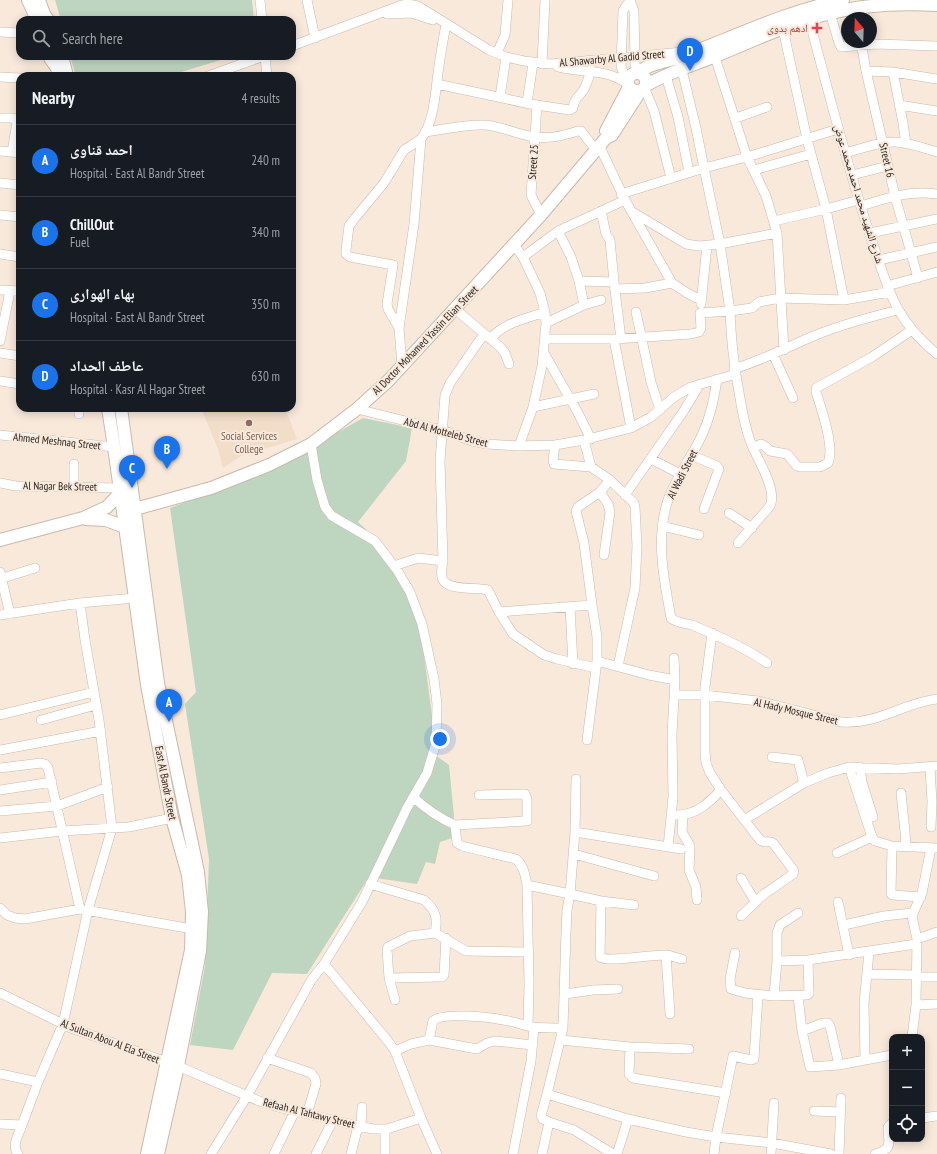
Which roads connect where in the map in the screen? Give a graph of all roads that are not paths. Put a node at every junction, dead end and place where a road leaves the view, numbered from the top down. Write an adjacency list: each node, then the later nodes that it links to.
1 (28, 0): 18 (main road)
2 (39, 0): 19 (main road)
3 (44, 0): 20 (main road)
4 (260, 0): 21 (street)
5 (307, 0): 27 (street)
6 (411, 0): 12 (street)
7 (508, 0): 34 (street)
8 (546, 0): 43 (street)
9 (843, 0): 13 (main road)
10 (630, 1): 35 (street); 37 (street)
11 (392, 4): 12 (street, Al Shawarby Al Gadid Street); 17 (street, Al Shawarby Al Gadid Street)
12 (402, 5): 23 (street, Al Shawarby Al Gadid Street)
13 (830, 5): 15 (main road); 22 (main road); 31 (street); 33 (main road)
14 (937, 5): 16 (main road)
15 (853, 12)
16 (860, 12)
17 (375, 15): 23 (street, Al Shawarby Al Gadid Street); 27 (street, Al Shawarby Al Gadid Street)
18 (35, 16)
19 (45, 16)
20 (50, 16)
21 (262, 16)
22 (809, 19): 24 (main road); 68 (street, شارع الشهيد محمد احمد محمد عوض)
23 (446, 24): 34 (street, Al Shawarby Al Gadid Street); 58 (street)
24 (783, 29): 36 (main road); 71 (street)
25 (0, 32): 26 (street)
26 (16, 33)
27 (315, 38): 29 (street, Al Shawarby Al Gadid Street)
28 (877, 44): 30 (street)
29 (296, 45)
30 (937, 46)
31 (841, 47)
32 (862, 48): 46 (street, Street 16)
33 (697, 51): 35 (street, Al Shawarby Al Gadid Street); 57 (main road)
34 (501, 55): 43 (street, Al Shawarby Al Gadid Street); 59 (street)
35 (635, 56): 37 (street, Al Shawarby Al Gadid Street); 57 (street)
36 (715, 56): 45 (main road); 66 (street)
37 (621, 58): 43 (street, Al Shawarby Al Gadid Street); 57 (street)
38 (50, 60): 47 (main road)
39 (52, 60): 48 (main road)
40 (63, 60): 49 (main road)
41 (254, 60): 50 (street)
42 (265, 60): 51 (street)
43 (542, 63): 44 (street, Al Shawarby Al Gadid Street); 60 (street)
44 (591, 70): 57 (street, Al Shawarby Al Gadid Street); 61 (street)
45 (682, 70): 53 (main road); 82 (street)
46 (866, 71): 52 (street); 72 (street, Street 16)
47 (51, 72)
48 (58, 72)
49 (66, 72)
50 (219, 72)
51 (267, 72)
52 (893, 72): 56 (street); 62 (street)
53 (666, 76): 57 (main road); 84 (street)
54 (0, 77): 55 (street)
55 (16, 78)
56 (937, 79)
57 (637, 83): 73 (main road, Al Doctor Mohamed Yassin Elian Street); 86 (street)
58 (437, 84): 59 (street); 69 (street)
59 (500, 97): 60 (street)
60 (527, 103): 61 (street)
61 (537, 105): 70 (street, Street 25)
62 (899, 105): 64 (street); 74 (street)
63 (767, 107): 66 (street)
64 (937, 111)
65 (0, 118): 67 (street)
66 (736, 118): 80 (street)
67 (16, 121)
68 (838, 130): 71 (street); 78 (street, شارع الشهيد محمد احمد محمد عوض)
69 (424, 135): 70 (street); 114 (street); 115 (street)
70 (534, 137): 73 (street); 97 (street, Street 25)
71 (807, 139): 79 (street); 80 (street)
72 (883, 143): 74 (street); 78 (street); 81 (street, Street 16)
73 (600, 144): 91 (street); 97 (main road, Al Doctor Mohamed Yassin Elian Street)
74 (906, 144): 77 (street)
75 (0, 151): 76 (street)
76 (16, 152)
77 (937, 152)
78 (845, 153): 85 (street, شارع الشهيد محمد احمد محمد عوض)
79 (811, 154): 83 (street); 93 (street)
80 (747, 157): 82 (street); 83 (street)
81 (888, 166): 85 (street); 90 (street, Street 16)
82 (704, 168): 84 (street); 105 (street)
83 (754, 170): 100 (street)
84 (689, 172): 86 (street)
85 (852, 175): 92 (street, شارع الشهيد محمد احمد محمد عوض)
86 (671, 178): 91 (street)
87 (0, 183): 88 (street)
88 (16, 185)
89 (937, 194): 90 (street)
90 (895, 196): 92 (street); 101 (street, Street 16)
91 (623, 197): 94 (street); 95 (street)
92 (860, 203): 93 (street); 104 (street, شارع الشهيد محمد احمد محمد عوض)
93 (826, 209): 100 (street); 128 (street)
94 (601, 211): 102 (street); 120 (street)
95 (631, 211): 107 (street); 119 (street)
96 (0, 215): 98 (street)
97 (541, 215): 106 (main road, Al Doctor Mohamed Yassin Elian Street)
98 (16, 217)
99 (937, 219): 101 (street)
100 (774, 221): 103 (street)
101 (904, 226): 104 (street); 109 (street, Street 16)
102 (558, 231): 112 (street); 118 (street)
103 (777, 233): 105 (street); 125 (street)
104 (870, 233): 113 (street, شارع الشهيد محمد احمد محمد عوض)
105 (720, 244): 107 (street); 132 (street)
106 (514, 245): 112 (street); 130 (main road, Al Doctor Mohamed Yassin Elian Street)
107 (707, 246): 127 (street)
108 (937, 247): 109 (street)
109 (911, 253): 113 (street); 117 (street, Street 16)
110 (0, 254): 111 (street)
111 (16, 256)
112 (523, 257): 133 (street)
113 (879, 260): 121 (street, شارع الشهيد محمد احمد محمد عوض)
114 (393, 265): 115 (street); 137 (street)
115 (408, 266): 137 (street)
116 (937, 272): 117 (street)
117 (918, 278): 121 (street)
118 (579, 282): 120 (street); 129 (street)
119 (672, 283): 120 (street); 127 (street)
120 (615, 286): 143 (street)
121 (889, 289): 128 (street); 131 (street, شارع الشهيد محمد احمد محمد عوض)
122 (0, 290): 123 (street)
123 (10, 290): 124 (street); 139 (street)
124 (16, 291)
125 (780, 298): 128 (street); 132 (street); 144 (street)
126 (601, 300): 129 (street)
127 (702, 300): 135 (street)
128 (844, 300)
129 (584, 305): 136 (street)
130 (455, 309): 140 (street); 151 (main road, Al Doctor Mohamed Yassin Elian Street)
131 (898, 310): 138 (street, شارع الشهيد محمد احمد محمد عوض); 144 (street, Abd Al Motteleb Street)
132 (730, 311): 135 (street); 152 (street)
133 (545, 312): 136 (street); 140 (street)
134 (636, 312): 141 (street)
135 (700, 313): 141 (street)
136 (546, 323): 142 (street)
137 (399, 328): 151 (street)
138 (912, 330): 148 (street, شارع الشهيد محمد احمد محمد عوض); 173 (street)
139 (0, 336)
140 (487, 337): 150 (street); 166 (street)
141 (641, 338): 143 (street); 162 (street)
142 (545, 339): 143 (street); 146 (street)
143 (618, 339): 165 (street)
144 (784, 350): 147 (street, Abd Al Motteleb Street)
145 (0, 353): 149 (street)
146 (544, 353): 159 (street); 160 (street)
147 (773, 354): 152 (street, Abd Al Motteleb Street); 158 (street)
148 (937, 354)
149 (16, 355)
150 (509, 364)
151 (402, 366): 161 (main road, Al Doctor Mohamed Yassin Elian Street)
152 (735, 371): 153 (street, Abd Al Motteleb Street); 173 (street)
153 (717, 379): 156 (street, Abd Al Motteleb Street); 174 (street, Al Wadi Street)
154 (0, 381): 155 (street)
155 (16, 383)
156 (700, 384): 162 (street, Abd Al Motteleb Street); 175 (street)
157 (594, 394): 159 (street)
158 (793, 398)
159 (570, 400): 160 (street); 168 (street)
160 (533, 407): 171 (street)
161 (357, 409): 166 (street, Abd Al Motteleb Street); 169 (main road, Al Doctor Mohamed Yassin Elian Street)
162 (660, 410): 165 (street, Abd Al Motteleb Street)
163 (109, 412): 172 (main road, East Al Bandr Street)
164 (122, 412): 186 (main road, East Al Bandr Street)
165 (631, 428): 168 (street, Abd Al Motteleb Street)
166 (442, 430): 171 (street, Abd Al Motteleb Street); 196 (street)
167 (0, 435): 172 (street, Ahmed Meshnaq Street)
168 (587, 440): 170 (street, Abd Al Motteleb Street); 177 (street)
169 (311, 444): 186 (main road, Al Doctor Mohamed Yassin Elian Street); 197 (street)
170 (555, 445): 171 (street, Abd Al Motteleb Street); 177 (street)
171 (519, 446)
172 (114, 447): 182 (main road, East Al Bandr Street)
173 (753, 448): 191 (street)
174 (691, 455): 178 (street, Al Wadi Street); 185 (street)
175 (650, 459): 178 (street); 184 (street)
176 (74, 464): 181 (street)
177 (591, 467): 179 (street)
178 (680, 474): 189 (street, Al Wadi Street)
179 (610, 480): 183 (street); 184 (street)
180 (0, 483): 181 (street, Al Nagar Bek Street)
181 (74, 486): 182 (street, Al Nagar Bek Street)
182 (120, 490): 188 (main road); 190 (main road, East Al Bandr Street)
183 (600, 492): 195 (street); 202 (street)
184 (625, 495): 212 (street)
185 (704, 509)
186 (135, 510): 242 (main road, East Al Bandr Street)
187 (729, 512): 191 (street)
188 (83, 518): 190 (main road); 193 (main road)
189 (662, 526): 192 (street); 207 (street, Al Wadi Street)
190 (125, 527): 200 (main road, East Al Bandr Street)
191 (752, 528): 194 (street)
192 (699, 535)
193 (0, 540)
194 (738, 543)
195 (604, 555)
196 (442, 561): 197 (street); 204 (street)
197 (394, 566): 237 (street)
198 (35, 568): 199 (street)
199 (1, 576): 205 (street)
200 (135, 598): 201 (street); 244 (main road, East Al Bandr Street)
201 (80, 603): 205 (street); 214 (street)
202 (592, 605): 203 (street); 211 (street)
203 (570, 607): 204 (street); 210 (street)
204 (499, 612): 210 (street)
205 (10, 614): 206 (street)
206 (0, 615)
207 (712, 633): 209 (street); 216 (street)
208 (674, 658): 213 (street)
209 (768, 663)
210 (574, 664): 211 (street)
211 (597, 664): 212 (street); 222 (street)
212 (618, 666): 213 (street)
213 (675, 680): 215 (street)
214 (94, 692): 218 (street); 219 (street)
215 (675, 695): 216 (street, Al Hady Mosque Street); 240 (street)
216 (704, 695): 217 (street, Al Hady Mosque Street); 234 (street)
217 (937, 699)
218 (96, 705): 220 (street); 221 (street)
219 (0, 715)
220 (41, 720)
221 (101, 731): 223 (street); 232 (street)
222 (587, 740)
223 (0, 750)
224 (772, 757): 231 (street)
225 (933, 766): 227 (street); 247 (street)
226 (849, 767): 227 (street); 231 (street); 253 (street)
227 (860, 767): 243 (street)
228 (0, 768): 230 (street)
229 (576, 779): 251 (street)
230 (52, 782): 233 (street); 238 (street)
231 (804, 783): 245 (street)
232 (108, 787): 238 (street); 248 (street)
233 (0, 790)
234 (722, 790): 241 (street); 245 (street)
235 (901, 793): 257 (street)
236 (480, 795): 246 (street)
237 (413, 797): 246 (street); 264 (street)
238 (57, 806): 239 (street); 249 (street)
239 (0, 811)
240 (672, 814): 241 (street); 256 (street)
241 (683, 815): 268 (street)
242 (186, 816): 244 (main road); 250 (main road, East Al Bandr Street)
243 (873, 817)
244 (172, 818): 248 (street); 252 (main road, East Al Bandr Street)
245 (744, 820): 270 (street)
246 (455, 825): 265 (street)
247 (931, 827)
248 (112, 828): 249 (street); 274 (street)
249 (62, 831): 254 (street); 274 (street)
250 (189, 832): 252 (main road); 321 (main road, East Al Bandr Street)
251 (575, 832): 256 (street); 261 (street)
252 (176, 836): 279 (main road, East Al Bandr Street)
253 (872, 837): 255 (street); 260 (street)
254 (0, 838)
255 (892, 846): 257 (street); 267 (street)
256 (668, 847): 259 (street)
257 (906, 847): 258 (street)
258 (934, 848): 267 (street)
259 (681, 849)
260 (837, 853)
261 (574, 854): 262 (street); 266 (street)
262 (654, 876)
263 (741, 878): 270 (street)
264 (370, 884): 280 (street); 292 (street)
265 (527, 885): 266 (street); 284 (street)
266 (570, 894): 269 (street); 299 (street)
267 (921, 897): 276 (street)
268 (697, 900)
269 (601, 901): 272 (street); 287 (street)
270 (755, 901): 277 (street)
271 (838, 902): 278 (street)
272 (634, 906)
273 (0, 908): 274 (street)
274 (84, 909): 279 (street); 307 (street)
275 (798, 913): 291 (street)
276 (912, 913): 278 (street); 283 (street)
277 (741, 916)
278 (844, 925): 288 (street)
279 (192, 929): 321 (main road, East Al Bandr Street)
280 (435, 932): 282 (street); 296 (street)
281 (937, 932): 283 (street)
282 (446, 938): 284 (street); 296 (street)
283 (917, 941): 285 (street); 294 (street)
284 (529, 952): 308 (street)
285 (869, 952): 288 (street); 293 (street)
286 (735, 953): 300 (street)
287 (666, 955): 289 (street); 306 (street)
288 (849, 955): 290 (street)
289 (682, 959)
290 (808, 960): 291 (street); 302 (street)
291 (777, 961): 301 (street)
292 (324, 964): 317 (street); 319 (street)
293 (867, 974): 294 (street); 320 (street)
294 (916, 976): 295 (street); 305 (street)
295 (937, 977)
296 (389, 978): 303 (street)
297 (618, 989): 299 (street)
298 (0, 993): 307 (street, Al Sultan Abou Al Ela Street)
299 (565, 994): 309 (street)
300 (758, 995): 301 (street); 325 (street)
301 (774, 996): 302 (street)
302 (798, 996): 310 (street)
303 (395, 1000)
304 (937, 1004): 305 (street)
305 (916, 1005): 311 (street)
306 (670, 1014)
307 (63, 1024): 321 (street, Al Sultan Abou Al Ela Street); 324 (street)
308 (531, 1026): 309 (street); 312 (street); 314 (street)
309 (563, 1028): 313 (street)
310 (802, 1031): 322 (street); 322 (street)
311 (912, 1034)
312 (429, 1040): 314 (street); 317 (street)
313 (561, 1040): 315 (street); 326 (street)
314 (533, 1046): 357 (street)
315 (630, 1047): 316 (street); 325 (street)
316 (689, 1049)
317 (395, 1051): 336 (street)
318 (889, 1056): 320 (street)
319 (267, 1058): 327 (street); 334 (street)
320 (865, 1060): 322 (street)
321 (172, 1064): 327 (street, Refaah Al Tahtawy Street); 349 (main road, East Al Bandr Street); 350 (main road, East Al Bandr Street)
322 (839, 1065)
323 (0, 1074): 324 (street)
324 (38, 1082): 342 (street)
325 (726, 1093): 346 (street)
326 (547, 1094): 338 (street); 340 (street)
327 (247, 1096): 332 (street, Refaah Al Tahtawy Street); 351 (street)
328 (841, 1098): 333 (street)
329 (774, 1103): 347 (street)
330 (362, 1107): 343 (street)
331 (814, 1110): 333 (street)
332 (295, 1111): 334 (street, Refaah Al Tahtawy Street); 352 (street)
333 (841, 1112): 364 (street)
334 (308, 1114): 339 (street, Refaah Al Tahtawy Street)
335 (937, 1116): 337 (street)
336 (421, 1118): 345 (street, Refaah Al Tahtawy Street); 356 (street)
337 (925, 1118)
338 (628, 1119): 346 (street); 360 (street)
339 (333, 1120): 343 (street, Refaah Al Tahtawy Street); 353 (street)
340 (549, 1122): 358 (street); 359 (street)
341 (0, 1124): 342 (street)
342 (22, 1125): 348 (street)
343 (360, 1126): 345 (street, Refaah Al Tahtawy Street); 354 (street)
344 (889, 1126): 365 (street)
345 (385, 1129): 355 (street)
346 (716, 1137): 347 (street); 361 (street)
347 (772, 1143): 362 (street); 363 (street)
348 (18, 1154)
349 (147, 1154)
350 (158, 1154)
351 (211, 1154)
352 (274, 1154)
353 (316, 1154)
354 (351, 1154)
355 (385, 1154)
356 (437, 1154)
357 (513, 1154)
358 (542, 1154)
359 (612, 1154)
360 (617, 1154)
361 (714, 1154)
362 (771, 1154)
363 (831, 1154)
364 (839, 1154)
365 (875, 1154)

